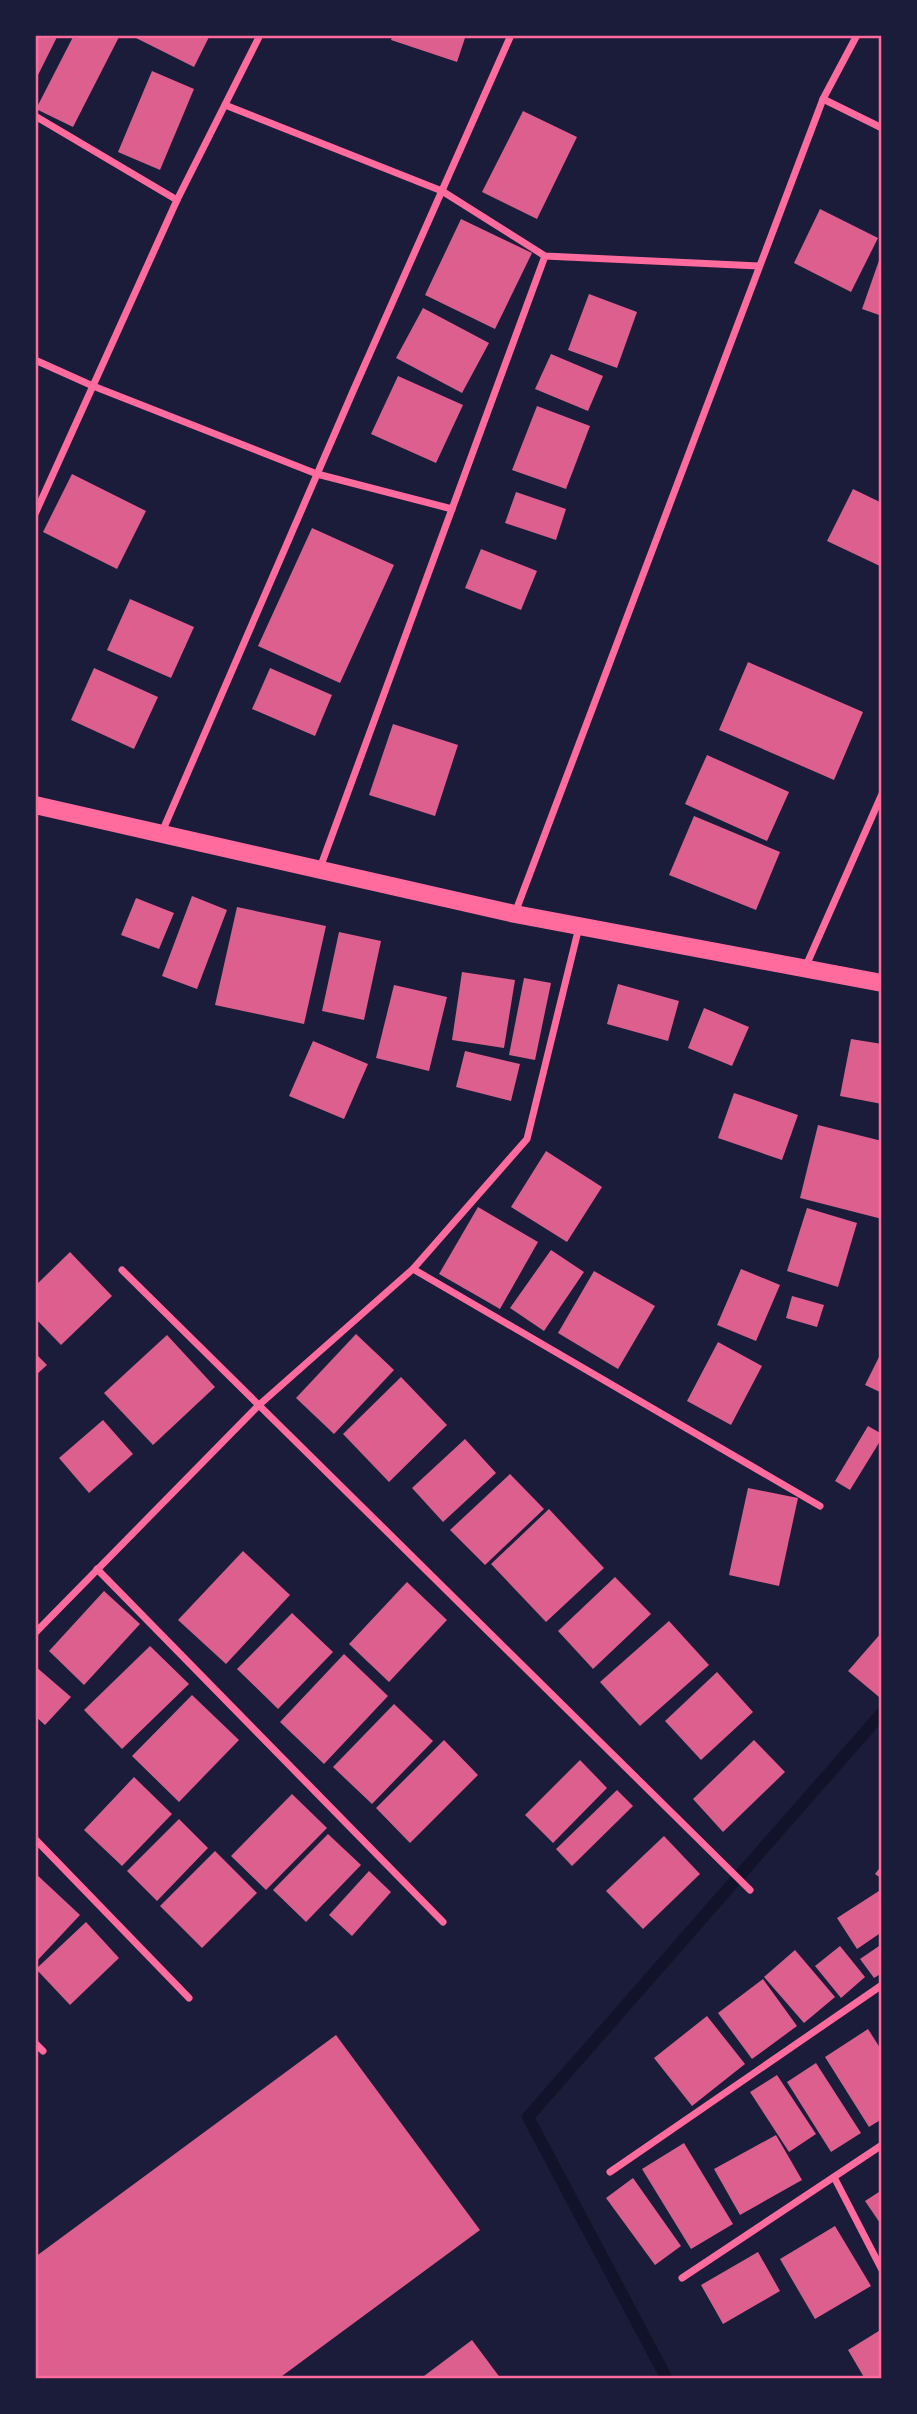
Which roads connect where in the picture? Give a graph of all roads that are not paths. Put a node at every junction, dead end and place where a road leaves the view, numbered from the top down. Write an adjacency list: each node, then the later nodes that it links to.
1 (260, 35): 5 (street)
2 (511, 35): 8 (street)
3 (857, 35): 4 (street)
4 (823, 99): 7 (street); 11 (street)
5 (225, 105): 8 (street); 9 (street)
6 (35, 116): 9 (street)
7 (882, 128)
8 (442, 191): 10 (street); 14 (street)
9 (177, 201): 13 (street)
10 (545, 256): 11 (street); 15 (street)
11 (759, 266): 21 (street)
12 (35, 359): 13 (street)
13 (93, 386): 14 (street); 16 (street)
14 (317, 474): 15 (street); 19 (street)
15 (452, 509): 20 (street)
16 (35, 514)
17 (882, 794): 23 (street)
18 (35, 805): 19 (main road)
19 (161, 833): 20 (main road)
20 (320, 869): 21 (main road)
21 (515, 914): 22 (main road)
22 (580, 926): 23 (main road); 25 (street)
23 (804, 969): 24 (main road)
24 (882, 984)
25 (413, 1269): 27 (street); 28 (street)
26 (122, 1270): 27 (street)
27 (259, 1405): 29 (street); 32 (street)
28 (820, 1506)
29 (97, 1569): 30 (street); 33 (street)
30 (35, 1633)
31 (35, 1839): 35 (street)
32 (750, 1890)
33 (443, 1922)
34 (882, 1985): 39 (street)
35 (189, 1998)
36 (35, 2043): 37 (street)
37 (43, 2051)
38 (882, 2145): 40 (street)
39 (610, 2172)
40 (834, 2177): 41 (street); 42 (street)
41 (882, 2270)
42 (681, 2278)

